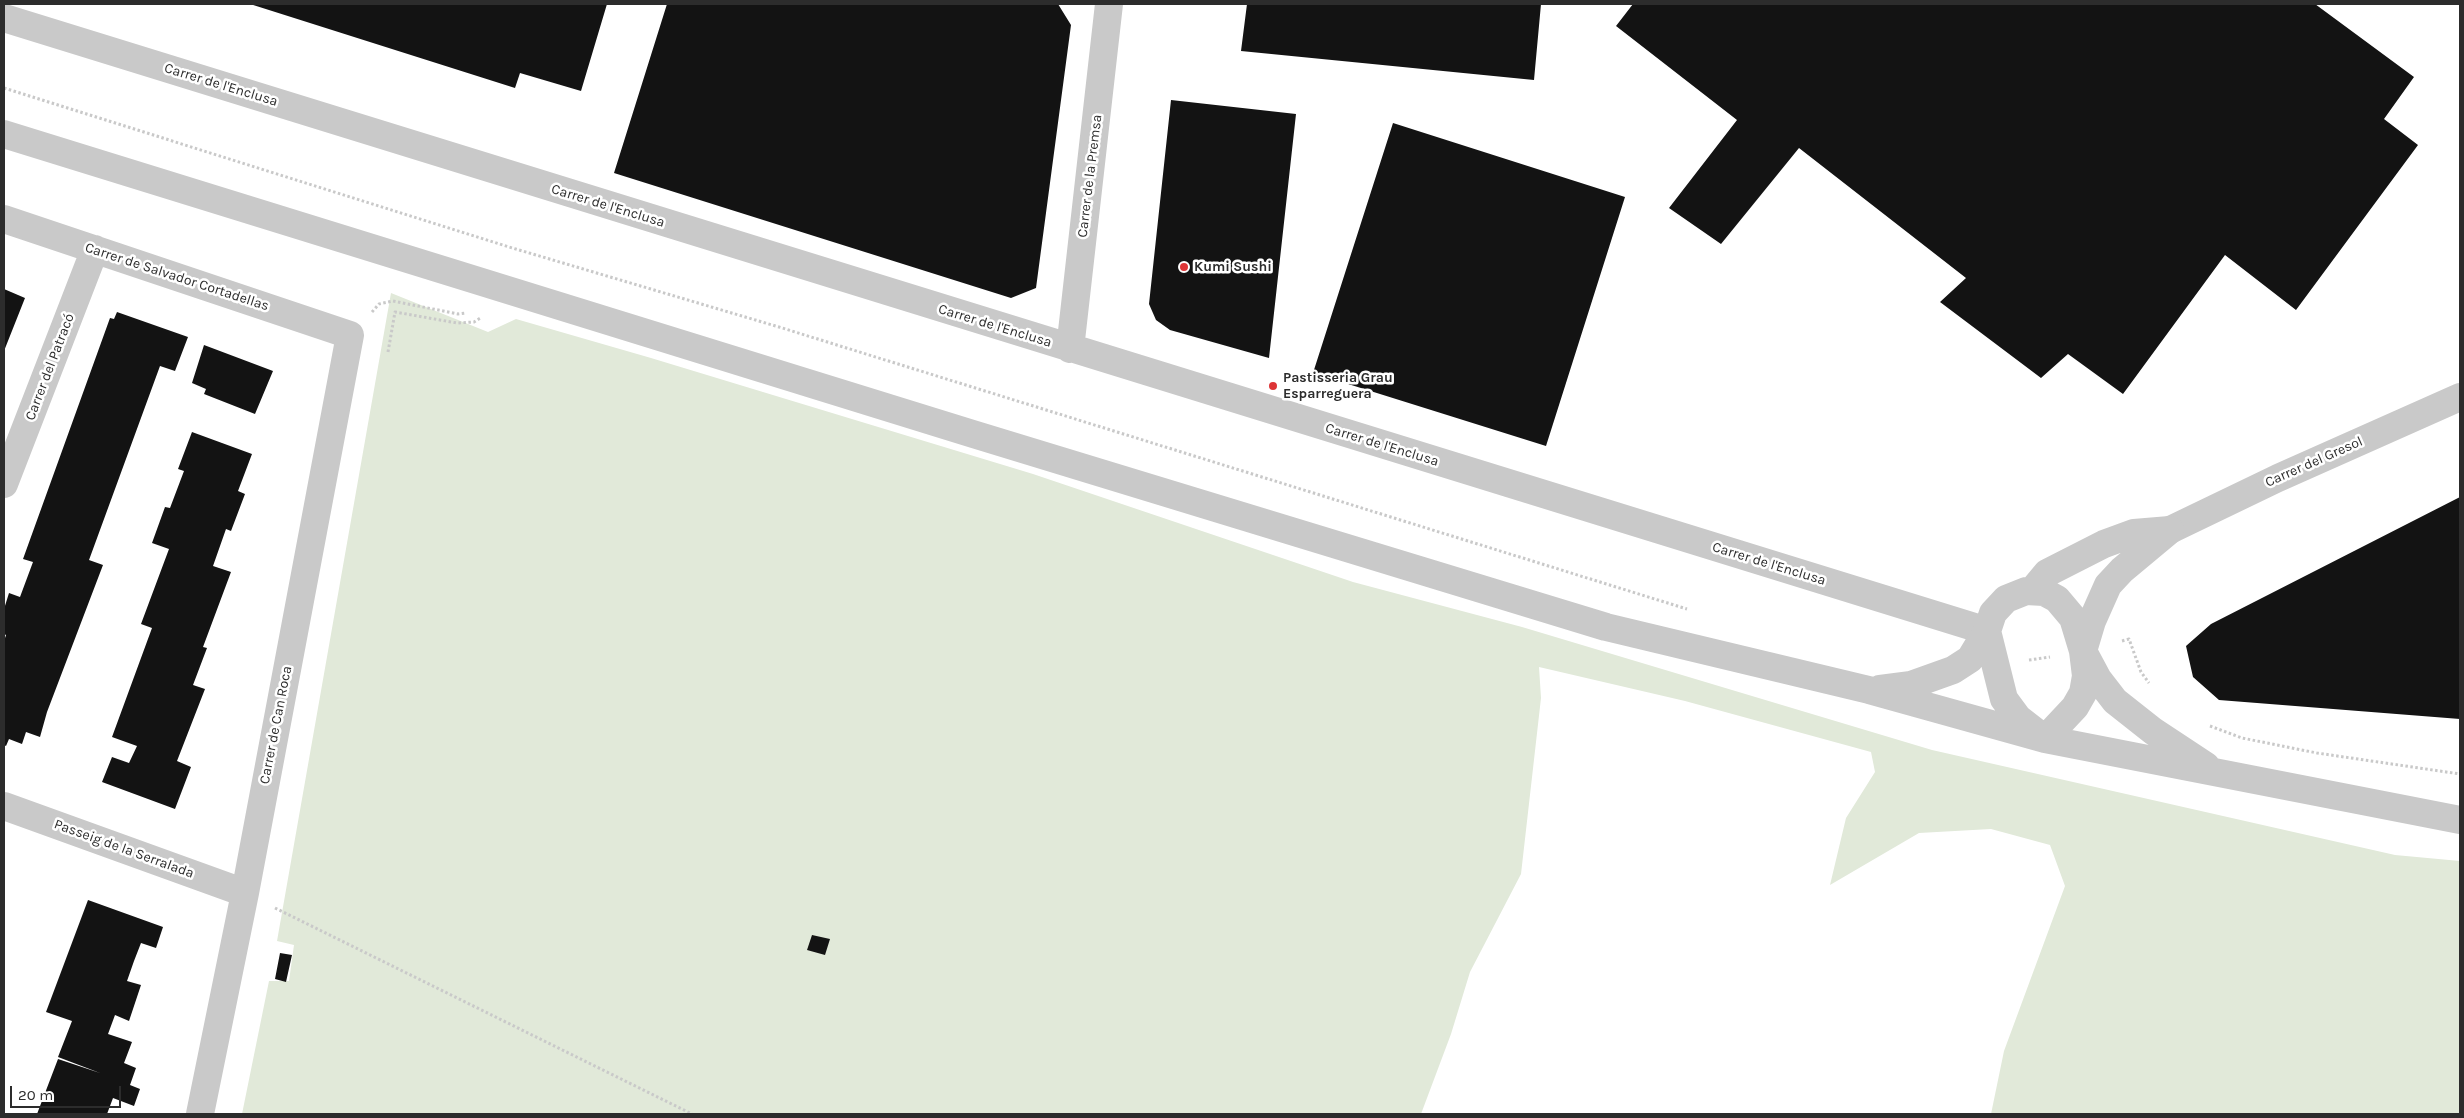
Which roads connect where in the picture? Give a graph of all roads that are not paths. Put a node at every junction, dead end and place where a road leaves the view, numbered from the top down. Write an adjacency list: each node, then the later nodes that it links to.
1 (1109, 4): 7 (street, Carrer de la Premsa)
2 (4, 18): 7 (street, Carrer de l'Enclusa)
3 (4, 134): 14 (street)
4 (4, 220): 5 (street, Carrer de Salvador Cortadellas)
5 (95, 249): 6 (street, Carrer de Salvador Cortadellas); 9 (street, Carrer del Patracó)
6 (350, 335): 19 (street, Carrer de Can Roca)
7 (1070, 349): 12 (street, Carrer de l'Enclusa)
8 (2460, 398): 10 (street, Carrer del Gresol)
9 (4, 484)
10 (2170, 530): 11 (street); 13 (street)
11 (2032, 591): 12 (street); 13 (street)
12 (1987, 631): 14 (street); 15 (street)
13 (2083, 651): 15 (street); 16 (street)
14 (1869, 690): 15 (street)
15 (2045, 739): 16 (street)
16 (2218, 774): 18 (street)
17 (4, 806): 19 (street, Passeig de la Serralada)
18 (2460, 820)
19 (245, 893): 20 (street, Carrer de Can Roca)
20 (200, 1114)

